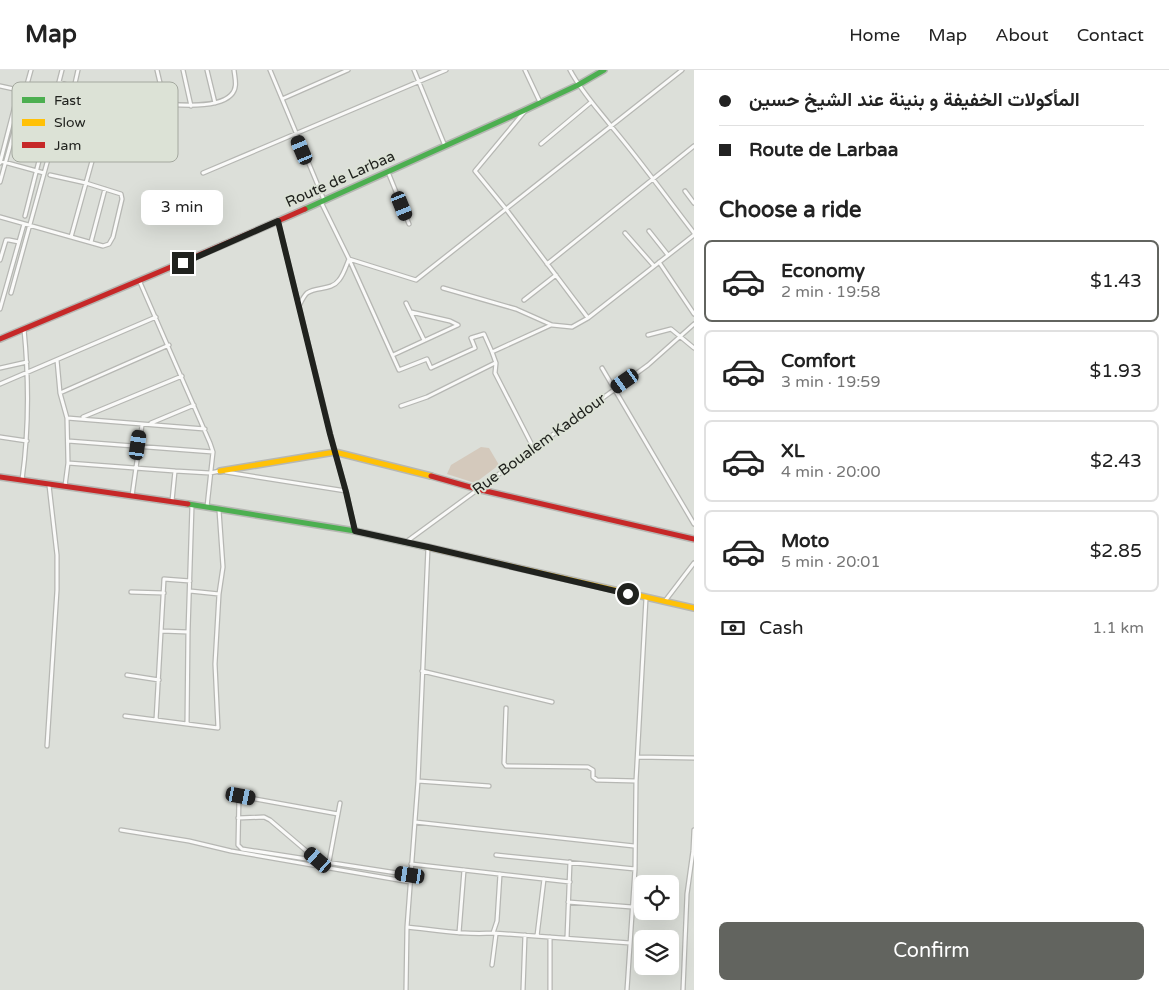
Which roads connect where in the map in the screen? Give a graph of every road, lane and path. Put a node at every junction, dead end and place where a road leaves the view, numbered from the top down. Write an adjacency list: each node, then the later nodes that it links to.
1 (183, 70): 19 (street)
2 (207, 70): 15 (street)
3 (234, 70): 15 (street)
4 (270, 70): 14 (street)
5 (348, 70): 14 (street)
6 (414, 70): 12 (street)
7 (446, 70): 12 (street)
8 (525, 70): 16 (street)
9 (570, 70): 13 (street)
10 (604, 70): 13 (street, Route de Larbaa)
11 (682, 70): 22 (street)
12 (419, 82): 23 (street); 27 (street)
13 (578, 85): 16 (street, Route de Larbaa); 17 (street)
14 (282, 99): 23 (street)
15 (214, 103): 19 (street)
16 (540, 103): 20 (street, Route de Larbaa)
17 (590, 103): 22 (street); 25 (street)
18 (178, 105): 19 (street)
19 (191, 106)
20 (525, 110): 27 (street, Route de Larbaa); 45 (street)
21 (12, 117): 28 (street)
22 (611, 126): 38 (street); 45 (street)
23 (296, 134): 36 (street); 43 (street)
24 (12, 137): 29 (street)
25 (541, 144)
26 (694, 146): 38 (street)
27 (445, 147): 34 (street, Route de Larbaa)
28 (0, 162): 29 (street)
29 (5, 162): 33 (street); 39 (street)
30 (38, 162): 33 (street)
31 (47, 162): 35 (street)
32 (92, 162): 40 (street)
33 (36, 171): 35 (street); 46 (street)
34 (387, 172): 43 (street, Route de Larbaa); 50 (street)
35 (44, 173): 51 (street)
36 (203, 173)
37 (50, 175): 40 (street)
38 (652, 180): 54 (street); 62 (street)
39 (0, 182)
40 (86, 184): 41 (street); 55 (street)
41 (105, 189): 57 (street); 57 (street)
42 (685, 191): 44 (street)
43 (322, 200): 48 (street, Route de Larbaa); 59 (street)
44 (694, 203)
45 (506, 209): 59 (street); 62 (street)
46 (25, 216)
47 (0, 217): 49 (street)
48 (278, 221): 65 (street, Route de Larbaa); 70 (street)
49 (24, 224): 51 (street); 56 (street)
50 (409, 224)
51 (29, 226): 55 (street); 67 (street)
52 (648, 231): 58 (street)
53 (625, 233): 63 (street)
54 (694, 234): 58 (street)
55 (71, 237): 57 (street)
56 (18, 242): 60 (street); 71 (street)
57 (91, 242)
58 (668, 255): 61 (street)
59 (349, 259): 70 (street); 86 (street)
60 (0, 260)
61 (659, 262): 63 (street); 73 (street)
62 (547, 264): 64 (street)
63 (654, 266): 75 (street)
64 (556, 276): 68 (street); 75 (street)
65 (139, 280): 74 (street); 78 (street, Route de Larbaa)
66 (442, 288): 77 (street)
67 (11, 294)
68 (524, 300)
69 (406, 303): 72 (street)
70 (298, 307): 110 (street)
71 (0, 309)
72 (411, 312): 82 (street); 82 (street)
73 (694, 314)
74 (156, 317): 83 (street); 87 (street)
75 (588, 318): 77 (street)
76 (694, 324): 80 (street, Rue Boualem Kaddour)
77 (552, 325): 85 (street)
78 (24, 330): 81 (street, Route de Larbaa); 88 (street)
79 (648, 335): 80 (street)
80 (680, 336): 84 (street); 95 (street, Rue Boualem Kaddour)
81 (0, 339)
82 (424, 340): 86 (street)
83 (169, 345): 93 (street); 96 (street)
84 (694, 348)
85 (492, 352): 86 (street); 89 (street)
86 (394, 355)
87 (57, 360): 92 (street); 96 (street)
88 (27, 362): 90 (street); 92 (street)
89 (496, 362): 98 (street); 108 (street)
90 (0, 368)
91 (602, 368): 95 (street)
92 (28, 371): 94 (street); 105 (street)
93 (182, 376): 97 (street); 100 (street)
94 (0, 384)
95 (613, 389): 108 (street, Rue Boualem Kaddour); 127 (street)
96 (60, 393): 99 (street)
97 (194, 405): 101 (street); 103 (street)
98 (401, 406)
99 (67, 418): 100 (street); 106 (street)
100 (82, 418): 102 (street)
101 (150, 423): 102 (street); 103 (street)
102 (142, 425): 107 (street)
103 (205, 429): 109 (street)
104 (0, 437): 105 (street)
105 (27, 441): 117 (street)
106 (68, 441): 107 (street); 111 (street)
107 (138, 445): 109 (street); 112 (street)
108 (534, 449): 120 (street, Rue Boualem Kaddour)
109 (213, 452): 115 (street)
110 (335, 452): 113 (street); 120 (street); 121 (street)
111 (68, 463): 112 (street); 119 (street)
112 (136, 468): 114 (street); 122 (street)
113 (220, 471): 115 (street); 121 (street)
114 (175, 472): 115 (street); 123 (street)
115 (210, 473): 125 (street)
116 (0, 477): 117 (street)
117 (22, 480): 118 (street)
118 (49, 484): 119 (street); 151 (street)
119 (65, 486): 122 (street)
120 (478, 489): 129 (street); 130 (street, Rue Boualem Kaddour)
121 (346, 492): 128 (street)
122 (132, 496): 123 (street)
123 (172, 502): 124 (street)
124 (192, 505): 125 (street); 133 (street)
125 (207, 507): 126 (street)
126 (220, 510): 128 (street); 137 (street)
127 (694, 524)
128 (355, 531): 130 (street)
129 (694, 539)
130 (406, 542): 131 (street)
131 (428, 547): 138 (street); 143 (street)
132 (694, 563): 139 (street)
133 (190, 581): 134 (street); 136 (street)
134 (190, 591): 137 (street); 142 (street)
135 (131, 592): 136 (street)
136 (164, 593): 141 (street)
137 (219, 594): 150 (street)
138 (646, 598): 139 (street); 152 (street)
139 (664, 601): 140 (street)
140 (694, 608)
141 (162, 631): 142 (street); 145 (street)
142 (188, 632): 150 (street)
143 (422, 671): 146 (street); 154 (street)
144 (127, 675): 145 (street)
145 (159, 680): 149 (street)
146 (552, 702)
147 (506, 708): 155 (street)
148 (125, 716): 149 (street)
149 (156, 720): 150 (street)
150 (187, 724)
151 (47, 746)
152 (638, 757): 153 (street); 155 (street)
153 (694, 758)
154 (418, 781): 156 (street); 160 (street)
155 (636, 781): 163 (street)
156 (489, 786)
157 (340, 803): 158 (street)
158 (338, 814): 159 (street); 167 (street)
159 (238, 818): 166 (street); 166 (street)
160 (416, 822): 163 (street); 169 (street)
161 (121, 830): 175 (street)
162 (694, 830): 164 (street)
163 (634, 846): 170 (street)
164 (694, 851): 192 (street)
165 (496, 855): 168 (street)
166 (318, 860): 167 (street)
167 (329, 862): 173 (street)
168 (570, 862): 170 (street); 176 (street)
169 (411, 864): 171 (street); 173 (street)
170 (635, 869): 178 (street)
171 (464, 870): 172 (street); 180 (street)
172 (500, 874): 174 (street); 181 (street)
173 (410, 875): 175 (street)
174 (544, 879): 176 (street); 183 (street)
175 (410, 882): 179 (street)
176 (570, 882): 177 (street)
177 (568, 902): 178 (street); 185 (street)
178 (632, 907): 186 (street)
179 (407, 927): 180 (street); 188 (street)
180 (459, 933): 181 (street)
181 (495, 933): 182 (street); 187 (street)
182 (524, 935): 183 (street); 189 (street)
183 (537, 936): 184 (street)
184 (550, 937): 185 (street); 190 (street)
185 (567, 938): 186 (street)
186 (630, 943): 191 (street)
187 (492, 965)
188 (406, 990)
189 (523, 990)
190 (550, 990)
191 (627, 990)
192 (683, 990)

